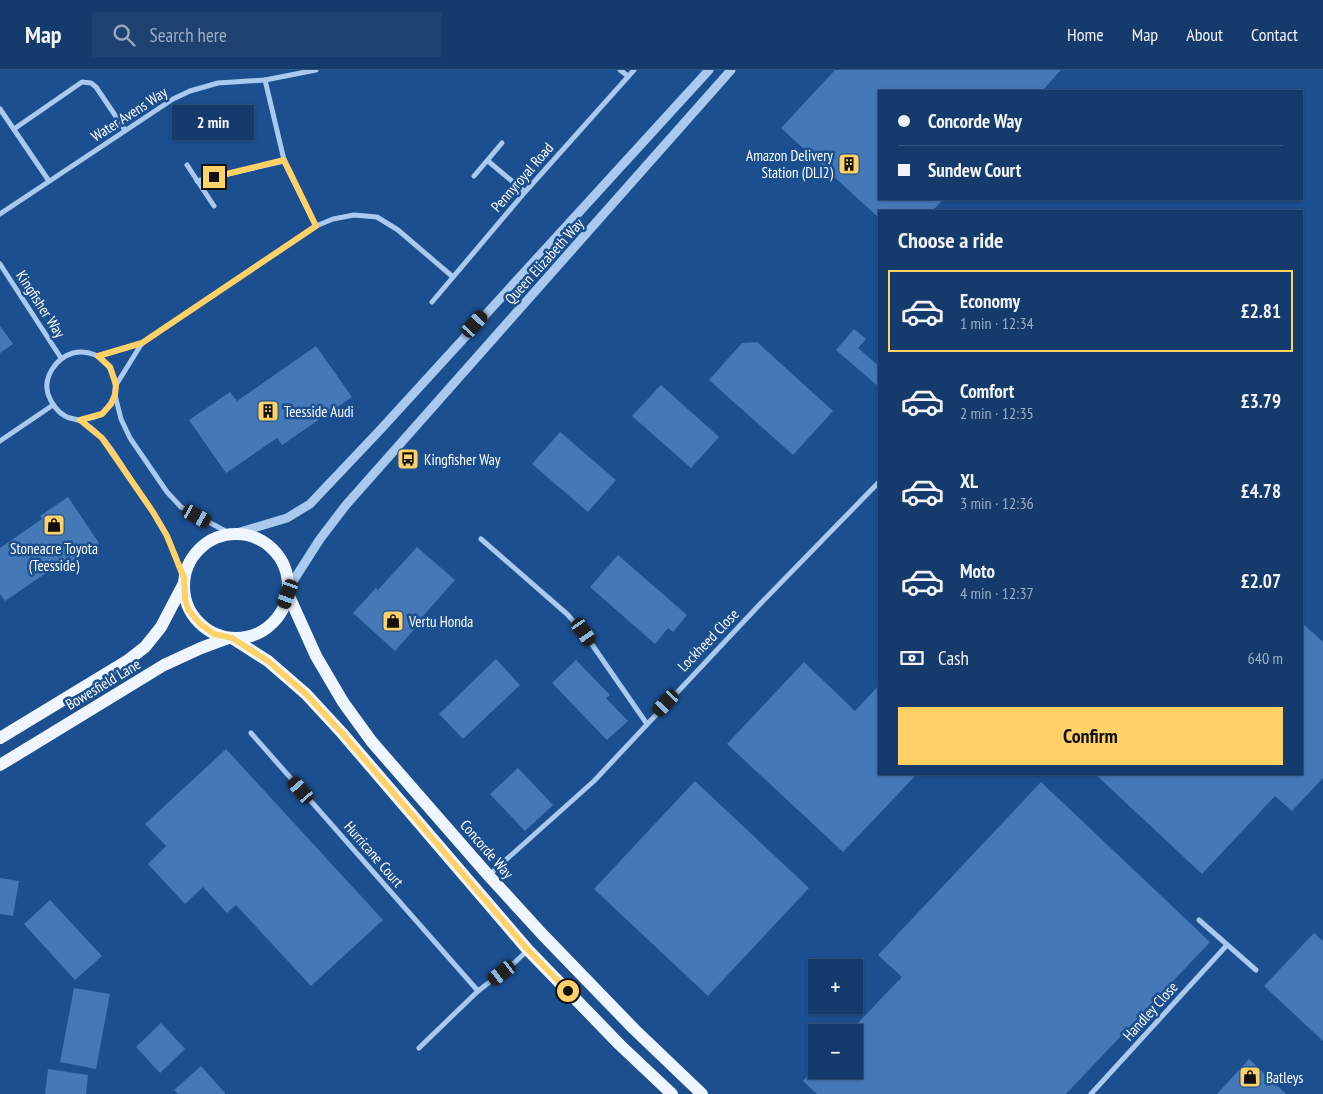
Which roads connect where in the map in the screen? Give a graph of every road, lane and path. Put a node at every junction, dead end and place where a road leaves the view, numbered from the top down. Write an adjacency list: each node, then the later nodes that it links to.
1 (316, 70): 7 (street, Water Avens Way)
2 (620, 70): 6 (street)
3 (634, 70): 6 (street, Pennyroyal Road)
4 (709, 70): 34 (street, Queen Elizabeth Way)
5 (731, 70): 37 (street, Queen Elizabeth Way)
6 (628, 76): 18 (street, Pennyroyal Road)
7 (265, 80): 10 (street, Water Avens Way); 12 (street)
8 (0, 109): 9 (street)
9 (14, 129): 10 (street); 16 (street)
10 (125, 130): 16 (street, Water Avens Way)
11 (502, 143): 13 (street)
12 (284, 160): 17 (street); 21 (street)
13 (488, 160): 15 (street); 18 (street)
14 (187, 166): 17 (street)
15 (474, 176)
16 (49, 181): 20 (street, Water Avens Way)
17 (197, 181): 19 (street)
18 (525, 192): 23 (street, Pennyroyal Road)
19 (214, 206)
20 (0, 214)
21 (316, 226): 23 (street); 25 (street)
22 (0, 264): 27 (street, Kingfisher Way)
23 (453, 277): 24 (street, Pennyroyal Road)
24 (432, 302)
25 (142, 343): 26 (street); 28 (street)
26 (98, 356): 27 (street); 28 (street)
27 (61, 358): 30 (street)
28 (116, 385): 29 (street)
29 (115, 395): 31 (street); 34 (street)
30 (53, 405): 31 (street); 32 (street)
31 (80, 420): 36 (street)
32 (0, 441)
33 (878, 483): 39 (street, Lockheed Close)
34 (233, 533): 36 (main road); 37 (main road)
35 (481, 539): 39 (street)
36 (183, 581): 38 (main road); 41 (main road, Bowesfield Lane)
37 (288, 592): 38 (main road); 43 (main road, Concorde Way)
38 (230, 638): 42 (main road, Bowesfield Lane); 46 (main road)
39 (647, 724): 43 (street, Lockheed Close)
40 (251, 733): 48 (street, Hurricane Court)
41 (0, 738)
42 (0, 765)
43 (489, 876): 51 (main road, Concorde Way)
44 (1199, 920): 45 (street)
45 (1227, 945): 47 (street); 52 (street, Handley Close)
46 (528, 950): 48 (street); 50 (main road)
47 (1256, 970)
48 (478, 991): 49 (street)
49 (419, 1048)
50 (672, 1094)
51 (702, 1094)
52 (1091, 1094)

